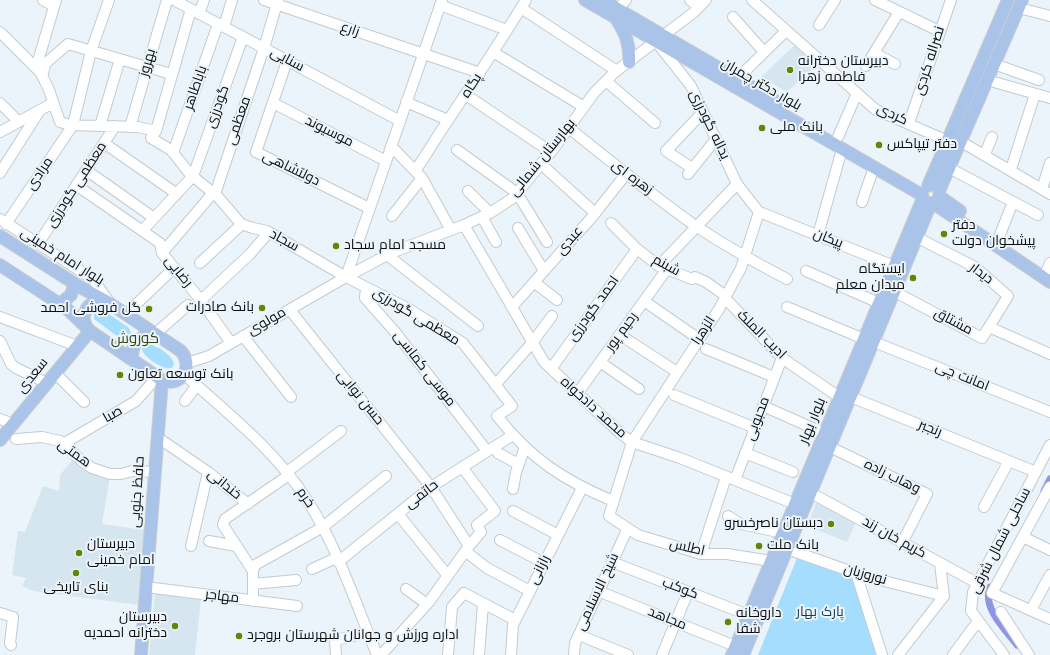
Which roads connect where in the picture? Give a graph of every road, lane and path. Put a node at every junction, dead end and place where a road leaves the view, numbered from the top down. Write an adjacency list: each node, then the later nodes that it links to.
1 (43, 0): 17 (street)
2 (109, 0): 35 (street)
3 (173, 0): 22 (street, سنایی); 46 (street, بهروز)
4 (204, 0): 22 (street)
5 (232, 0): 26 (street, باباطاهر)
6 (264, 0): 15 (street, زارع)
7 (585, 0): 21 (main road, بلوار دکتر چمران)
8 (602, 0): 21 (main road, بلوار دکتر چمران)
9 (690, 0): 19 (street)
10 (752, 0): 29 (street, کردی)
11 (835, 0): 27 (street)
12 (875, 0): 23 (street)
13 (951, 0): 30 (street, نصراله کردی)
14 (1006, 0): 81 (main road)
15 (277, 2): 34 (street); 39 (street, زارع)
16 (440, 2): 28 (street); 39 (street)
17 (55, 3): 48 (street)
18 (523, 4): 28 (street, پگاه); 47 (street)
19 (703, 4): 33 (street, بهارستان شمالی)
20 (1020, 4): 24 (street); 44 (main road)
21 (620, 9): 33 (main road, بلوار دکتر چمران); 42 (main road)
22 (195, 12): 26 (street, سنایی); 49 (street)
23 (899, 12): 30 (street); 38 (street)
24 (1050, 16)
25 (733, 17): 37 (street)
26 (221, 25): 32 (street, سنایی); 88 (street, باباطاهر)
27 (819, 25)
28 (507, 30): 36 (street, پگاه)
29 (786, 31): 37 (street); 55 (street, کردی)
30 (939, 31): 70 (street, نصراله کردی)
31 (0, 32): 48 (street)
32 (243, 37): 34 (street, سنایی); 100 (street, گودرزی)
33 (660, 38): 42 (street, بهارستان شمالی); 51 (main road, بلوار دکتر چمران); 65 (street, یداله گودرزی); 85 (main road, بلوار دکتر چمران)
34 (264, 48): 41 (street, سنایی); 107 (street, معظمی)
35 (91, 51): 40 (street); 48 (street); 71 (street)
36 (493, 52): 50 (street, پگاه); 63 (street)
37 (764, 52): 51 (street)
38 (874, 53): 43 (street); 45 (street)
39 (423, 54): 50 (street, زارع); 59 (street)
40 (120, 59): 46 (street); 72 (street)
41 (287, 61): 62 (street, دولتشاهی); 67 (street, سنایی)
42 (629, 62): 47 (street, بهارستان شمالی)
43 (895, 64)
44 (994, 64): 52 (main road); 53 (street)
45 (866, 66)
46 (147, 67): 49 (street); 74 (street, بهروز)
47 (617, 71): 54 (street, بهارستان شمالی)
48 (39, 72): 61 (street)
49 (172, 74): 76 (street)
50 (480, 74): 57 (street, پگاه)
51 (737, 78): 78 (main road, بلوار دکتر چمران)
52 (987, 80): 56 (street); 82 (main road)
53 (1039, 80)
54 (606, 81): 63 (street, بهارستان شمالی); 69 (street)
55 (857, 93): 70 (street, کردی); 78 (street)
56 (1035, 94): 58 (street); 95 (street)
57 (466, 95): 66 (street, پگاه); 87 (street)
58 (1050, 98)
59 (406, 102): 66 (street); 67 (street)
60 (0, 103): 68 (street)
61 (53, 103): 64 (street); 71 (street)
62 (273, 103): 90 (street, موسیوند); 111 (street, دولتشاهی)
63 (584, 108): 75 (street, بهارستان شمالی)
64 (40, 110): 68 (street); 97 (street)
65 (703, 112): 80 (street, یداله گودرزی); 80 (street)
66 (448, 120): 98 (street, پگاه)
67 (400, 121): 84 (street)
68 (19, 122): 77 (street)
69 (655, 123)
70 (910, 123): 81 (street, کردی)
71 (73, 125): 72 (street); 118 (street, مرادی)
72 (100, 126): 73 (street)
73 (115, 126): 74 (street); 83 (street, معظمی گودرزی)
74 (130, 126): 76 (street)
75 (568, 128): 87 (street, بهارستان شمالی); 99 (street, زهره ای)
76 (156, 131): 88 (street)
77 (0, 132)
78 (838, 137): 108 (main road, بلوار دکتر چمران)
79 (992, 138): 89 (street)
80 (716, 139): 101 (street, یداله گودرزی)
81 (948, 141): 93 (main road)
82 (960, 141): 89 (street); 93 (main road)
83 (104, 143): 96 (street, معظمی گودرزی); 106 (street)
84 (391, 146): 90 (street); 98 (street)
85 (842, 149): 94 (main road, بلوار دکتر چمران); 127 (street)
86 (457, 150): 105 (street)
87 (551, 152): 92 (street, بهارستان شمالی)
88 (173, 153): 100 (street)
89 (985, 154): 95 (street)
90 (386, 161): 111 (street)
91 (1050, 163): 104 (street)
92 (541, 164): 105 (street, بهارستان شمالی); 112 (street)
93 (943, 166): 108 (main road, بلوار بهار); 110 (street)
94 (874, 168): 108 (main road, بلوار دکتر چمران); 109 (street)
95 (1010, 169): 104 (street)
96 (86, 170): 102 (street, معظمی گودرزی); 117 (street)
97 (0, 173)
98 (419, 174): 116 (street, پگاه); 125 (street)
99 (626, 174): 112 (street, عبدی); 122 (street, زهره ای)
100 (193, 176): 106 (street); 107 (street)
101 (737, 184): 113 (street, یداله گودرزی); 122 (street, رحیم پور)
102 (76, 185): 124 (street, رضایی); 133 (street, معظمی گودرزی)
103 (468, 191): 114 (street)
104 (1046, 192)
105 (517, 193): 114 (street, بهارستان شمالی); 132 (street)
106 (177, 194): 117 (street)
107 (214, 194): 120 (street); 135 (street)
108 (930, 195): 129 (main road, بلوار بهار); 130 (main road); 146 (main road)
109 (862, 202)
110 (1013, 202): 115 (street); 130 (street)
111 (369, 208): 147 (street)
112 (595, 212): 144 (street, عبدی)
113 (760, 212): 127 (street, پیکان); 137 (street, الزهرا)
114 (486, 215): 121 (street, بهارستان شمالی); 131 (street)
115 (1038, 215)
116 (392, 216)
117 (154, 218): 124 (street)
118 (3, 221): 133 (street)
119 (611, 223): 134 (street, شبنم)
120 (242, 224): 126 (street, سجاد); 138 (street)
121 (464, 225): 125 (street, بهارستان شمالی); 161 (street, محمد دادخواه)
122 (696, 226): 137 (street, زهره ای); 143 (street, رحیم پور)
123 (518, 228): 144 (street)
124 (143, 230): 135 (street, رضایی)
125 (451, 230): 136 (street, بهارستان شمالی)
126 (269, 232): 147 (street, سجاد); 154 (street)
127 (818, 235): 141 (street, پیکان)
128 (0, 236): 150 (main road, بلوار امام خمینی)
129 (913, 236): 141 (main road, بلوار بهار); 152 (main road, بلوار بهار); 168 (street, دیدار)
130 (999, 237): 146 (main road)
131 (496, 242)
132 (548, 242)
133 (38, 244): 140 (street)
134 (637, 249): 143 (street, شبنم); 186 (street, احمد گودرزی)
135 (162, 253): 142 (street, رضایی)
136 (387, 255): 147 (street, بهارستان شمالی); 167 (street)
137 (745, 257): 148 (street, زهره ای); 153 (street, الزهرا)
138 (200, 263)
139 (0, 265): 159 (main road)
140 (71, 265): 150 (street); 157 (street)
141 (894, 266): 158 (main road, بلوار بهار)
142 (174, 268): 154 (street, رضایی); 165 (street)
143 (663, 268): 153 (street, شبنم); 156 (street, رحیم پور)
144 (544, 270): 149 (street, عبدی)
145 (806, 271): 158 (street)
146 (1049, 272)
147 (346, 276): 151 (street, معظمی گودرزی); 163 (street, مولوی)
148 (787, 279)
149 (534, 282): 155 (street); 161 (street, عبدی)
150 (74, 284): 157 (main road, بلوار امام خمینی); 159 (main road)
151 (366, 287): 193 (street, معظمی گودرزی); 217 (street, موسی کماسی)
152 (896, 292): 168 (street, مشتاق); 174 (main road, بلوار بهار)
153 (725, 297): 173 (street, الزهرا); 182 (street, ادیب الملک)
154 (201, 300): 177 (street, رضایی)
155 (557, 300)
156 (644, 301): 171 (street, رحیم پور); 173 (street)
157 (109, 303): 165 (main road); 169 (main road)
158 (879, 303): 174 (main road, بلوار بهار)
159 (60, 304): 169 (main road)
160 (188, 305): 170 (street)
161 (512, 307): 176 (street, محمد دادخواه)
162 (787, 307): 174 (street, امانت چی)
163 (290, 310): 172 (street, مولوی); 229 (street, حسن نوابی)
164 (552, 316): 176 (street)
165 (131, 317): 170 (main road); 179 (main road)
166 (0, 318): 178 (street)
167 (478, 326)
168 (989, 327): 181 (street, مشتاق)
169 (88, 329): 178 (main road, سعدی); 179 (main road)
170 (155, 334): 183 (main road); 185 (main road)
171 (620, 335): 184 (street, رحیم پور); 187 (street)
172 (243, 336): 177 (street, مولوی); 197 (street)
173 (699, 339): 187 (street, الزهرا)
174 (869, 340): 198 (main road, بلوار بهار); 202 (street, امانت چی)
175 (0, 341): 191 (street)
176 (532, 342): 186 (street, محمد دادخواه); 193 (street)
177 (232, 343): 185 (street, مولوی)
178 (77, 346): 188 (main road, سعدی)
179 (116, 349): 183 (main road)
180 (706, 349): 189 (street)
181 (1050, 354)
182 (782, 358): 189 (street, محبوبی); 198 (street, ادیب الملک)
183 (133, 360): 190 (main road)
184 (600, 362): 194 (street); 195 (street, رحیم پور)
185 (186, 368): 190 (main road); 192 (street, خرم)
186 (551, 369): 195 (street, محمد دادخواه)
187 (677, 372): 212 (street, الزهرا)
188 (55, 373): 191 (main road, سعدی); 200 (street)
189 (774, 377): 201 (street, محبوبی)
190 (159, 378): 209 (main road, حافظ جنوبی); 213 (street, صبا)
191 (47, 383): 204 (main road, سعدی)
192 (197, 385): 199 (street); 226 (street, خرم)
193 (495, 385): 208 (street, معظمی گودرزی)
194 (639, 389)
195 (577, 394): 212 (street, محمد دادخواه)
196 (674, 395): 205 (street)
197 (291, 397)
198 (845, 397): 207 (main road, بلوار بهار); 216 (main road, بلوار بهار); 219 (street, رنجبر)
199 (185, 401)
200 (84, 402)
201 (763, 406): 205 (street, محبوبی); 207 (street)
202 (1050, 412)
203 (0, 419): 204 (street)
204 (13, 424): 211 (main road, سعدی)
205 (755, 428): 218 (street, محبوبی)
206 (341, 431): 226 (street, خندانی)
207 (824, 433): 236 (main road, بلوار بهار)
208 (512, 435): 215 (street, معظمی گودرزی); 217 (street, حاتمی)
209 (158, 437): 222 (main road, حافظ جنوبی); 223 (street, خندانی)
210 (16, 439): 213 (street, همتی)
211 (0, 440)
212 (632, 442): 228 (street, محمد دادخواه); 234 (street, الزهرا)
213 (63, 444): 222 (street, همتی)
214 (1050, 445): 225 (street, ساحلی شمال شرقی)
215 (526, 447): 220 (street); 231 (street, معظمی گودرزی)
216 (830, 447): 233 (main road, بلوار بهار); 249 (street, وهاب زاده)
217 (492, 452): 220 (street); 221 (street, حاتمی)
218 (745, 453): 224 (street); 228 (street, محبوبی)
219 (1009, 461): 225 (street, رنجبر); 237 (street)
220 (518, 464): 230 (street)
221 (462, 467): 229 (street, حاتمی); 252 (street)
222 (155, 472): 270 (main road, حافظ جنوبی)
223 (208, 472): 235 (street, خندانی); 250 (street)
224 (793, 472)
225 (1036, 472): 267 (street, ساحلی شمال شرقی)
226 (288, 474): 235 (street, خندانی); 242 (street, خرم)
227 (386, 476): 242 (street)
228 (730, 479): 236 (street, محمد دادخواه); 255 (street, محبوبی)
229 (431, 487): 239 (street, حاتمی); 252 (street, حسن نوابی)
230 (513, 488)
231 (582, 488): 234 (street, معظمی گودرزی); 245 (street, رازانی)
232 (1050, 488): 246 (street)
233 (811, 493): 249 (street, کریم خان زند); 253 (main road, بلوار بهار)
234 (613, 501): 240 (street, الزهرا)
235 (248, 504): 251 (street)
236 (795, 504): 244 (main road, بلوار بهار)
237 (984, 507)
238 (513, 511): 245 (street)
239 (398, 514): 256 (street, حاتمی); 264 (street)
240 (609, 516): 243 (street, اطلس)
241 (728, 516): 244 (street)
242 (323, 527): 256 (street, خرم); 261 (street)
243 (627, 530): 255 (street, اطلس); 258 (street, شیخ الاسلامی)
244 (783, 533): 257 (main road, بلوار بهار)
245 (558, 535): 259 (street, رازانی)
246 (1023, 537): 254 (street); 280 (street)
247 (500, 540): 259 (street)
248 (209, 541): 251 (street)
249 (902, 543): 260 (street, کریم خان زند)
250 (190, 546)
251 (236, 546): 261 (street)
252 (467, 549): 264 (street); 272 (street, حسن نوابی)
253 (787, 549): 263 (street, نوروزیان); 269 (main road, بلوار بهار)
254 (1050, 550)
255 (701, 554): 257 (street, اطلس)
256 (337, 560): 262 (street, حاتمی); 294 (street, خرم)
257 (771, 561): 269 (main road, بلوار بهار)
258 (612, 562): 273 (street, شیخ الاسلامی); 274 (street, کوکب)
259 (544, 563): 272 (street, رازانی)
260 (940, 564): 267 (street, کریم خان زند); 275 (street)
261 (254, 568): 268 (street)
262 (312, 569)
263 (856, 573): 275 (street, نوروزیان); 302 (street)
264 (448, 576): 277 (street)
265 (1050, 576): 280 (street)
266 (296, 580): 268 (street)
267 (977, 583): 286 (street, ساحلی شمال شرقی)
268 (253, 584): 276 (street)
269 (767, 585): 283 (main road, بلوار بهار); 291 (main road, بلوار بهار)
270 (146, 587): 276 (street, مهاجر); 292 (main road, حافظ جنوبی)
271 (406, 589): 277 (street)
272 (530, 591): 285 (street, رازانی)
273 (598, 591): 287 (street, مجاهد); 288 (street, شیخ الاسلامی)
274 (688, 592): 283 (street, کوکب); 287 (street)
275 (944, 596): 303 (street)
276 (253, 601): 279 (street, مهاجر)
277 (427, 604): 295 (street)
278 (483, 604): 285 (street); 296 (street); 297 (street)
279 (297, 606)
280 (1031, 610): 284 (street)
281 (1001, 612): 306 (street)
282 (0, 613): 290 (street)
283 (748, 615): 291 (main road, بلوار بهار)
284 (1050, 619)
285 (515, 620): 298 (street, رازانی)
286 (978, 621): 304 (street); 305 (street, ساحلی شمال شرقی)
287 (674, 622): 291 (street, مجاهد); 301 (street)
288 (578, 635): 299 (street, شیخ الاسلامی); 300 (street)
289 (354, 636): 293 (street)
290 (11, 645)
291 (737, 652)
292 (141, 655)
293 (336, 655)
294 (377, 655)
295 (381, 655)
296 (448, 655)
297 (479, 655)
298 (511, 655)
299 (574, 655)
300 (628, 655)
301 (662, 655)
302 (882, 655)
303 (898, 655)
304 (953, 655)
305 (1003, 655)
306 (1029, 655)

